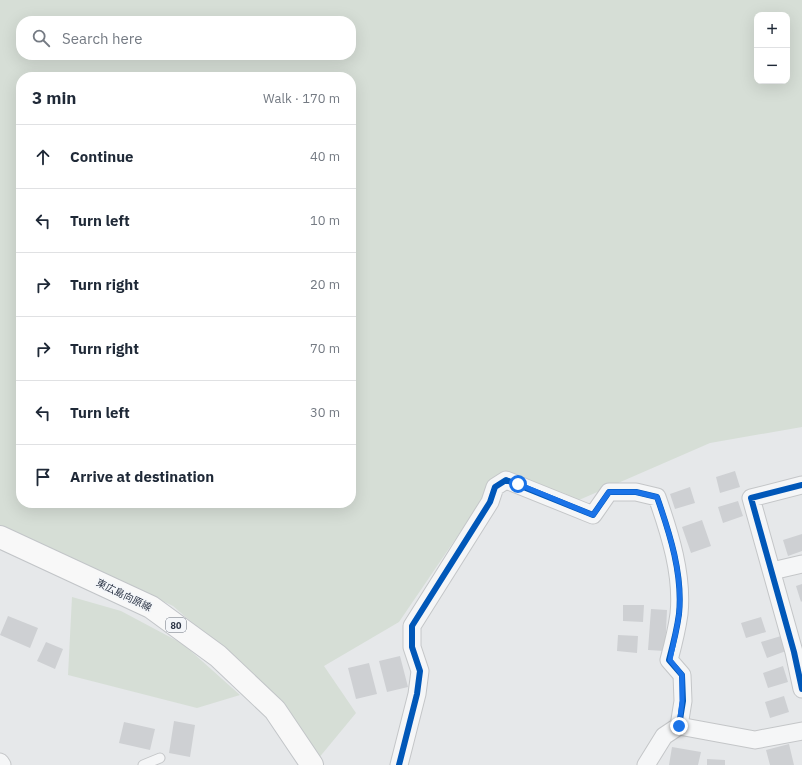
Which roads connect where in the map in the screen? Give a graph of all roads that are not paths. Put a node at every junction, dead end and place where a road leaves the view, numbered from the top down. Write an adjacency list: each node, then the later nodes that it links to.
1 (802, 485): 4 (street)
2 (0, 537): 13 (main road, 東広島向原線 / 80)
3 (802, 564): 4 (street)
4 (772, 571): 5 (street)
5 (798, 651): 6 (street)
6 (802, 689)
7 (679, 726): 8 (street); 14 (street); 15 (street)
8 (802, 731)
9 (160, 758): 12 (lane)
10 (0, 762): 11 (street)
11 (2, 765)
12 (143, 765)
13 (312, 765)
14 (399, 765)
15 (646, 765)

